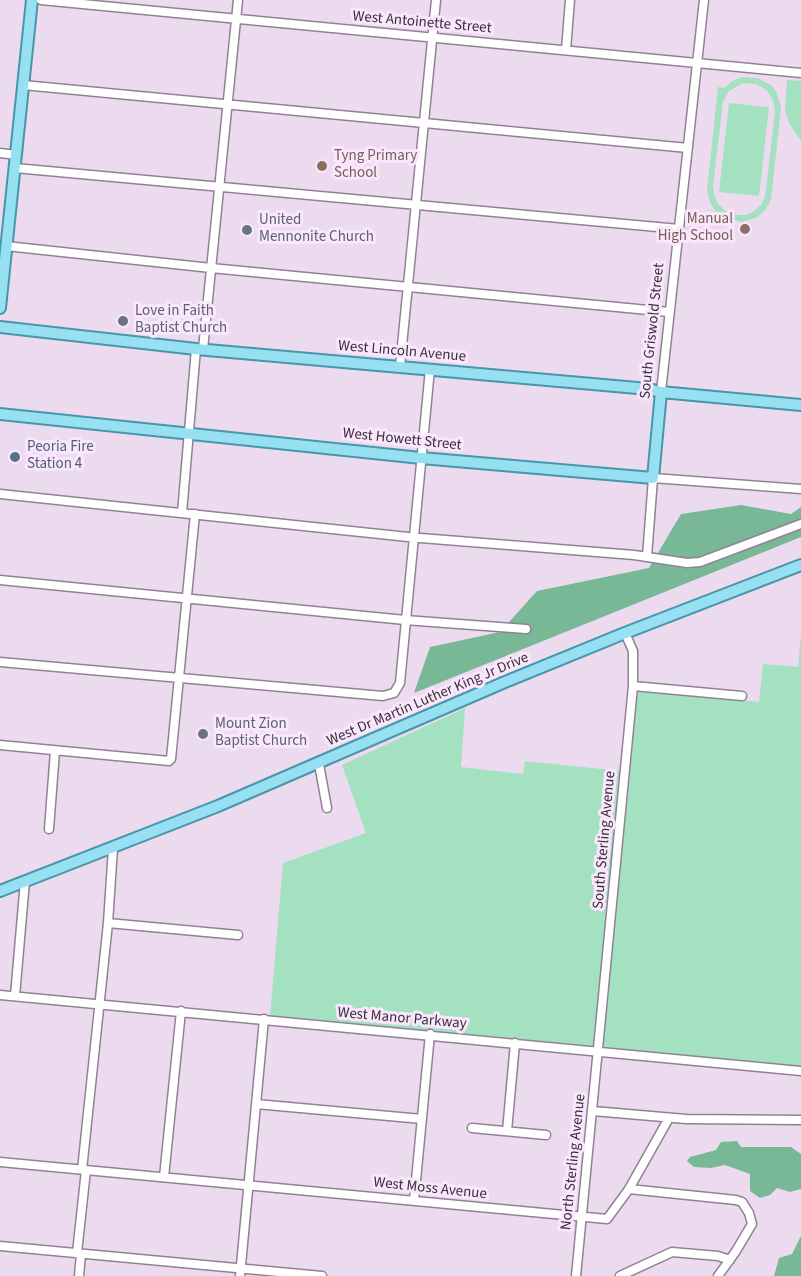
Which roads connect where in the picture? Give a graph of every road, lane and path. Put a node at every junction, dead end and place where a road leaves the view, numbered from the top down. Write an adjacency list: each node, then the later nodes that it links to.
1 (32, 0): 12 (main road)
2 (40, 0): 7 (street, West Antoinette Street)
3 (238, 0): 7 (street)
4 (436, 0): 8 (street)
5 (570, 0): 9 (street)
6 (704, 0): 10 (street, South Griswold Street)
7 (236, 20): 8 (street, West Antoinette Street); 13 (street)
8 (433, 38): 9 (street, West Antoinette Street); 14 (street)
9 (566, 50): 10 (street, West Antoinette Street)
10 (698, 62): 11 (street, West Antoinette Street); 15 (street, South Griswold Street)
11 (801, 73)
12 (23, 85): 13 (street); 17 (main road)
13 (228, 105): 14 (street); 19 (street)
14 (424, 123): 15 (street); 20 (street)
15 (688, 148): 21 (street, South Griswold Street)
16 (0, 153): 17 (street)
17 (16, 155): 18 (main road)
18 (15, 168): 19 (street); 22 (main road)
19 (219, 187): 20 (street); 23 (street)
20 (416, 206): 21 (street); 24 (street)
21 (679, 229): 26 (street, South Griswold Street)
22 (6, 246): 23 (street); 25 (main road)
23 (212, 268): 24 (street); 28 (street)
24 (408, 287): 26 (street); 29 (street)
25 (0, 308)
26 (669, 312): 31 (street, South Griswold Street)
27 (0, 327): 28 (main road, West Lincoln Avenue)
28 (200, 349): 29 (main road, West Lincoln Avenue); 34 (street)
29 (400, 366): 30 (main road, West Lincoln Avenue)
30 (430, 369): 31 (main road, West Lincoln Avenue); 35 (street)
31 (661, 392): 32 (main road, West Lincoln Avenue); 36 (main road, South Griswold Street)
32 (801, 405)
33 (0, 414): 34 (main road, West Howett Street)
34 (189, 433): 35 (main road, West Howett Street); 39 (street)
35 (421, 458): 36 (main road, West Howett Street); 42 (street)
36 (653, 478): 37 (street, West Howett Street); 43 (street, South Griswold Street)
37 (801, 489)
38 (0, 495): 39 (street)
39 (182, 513): 40 (street)
40 (195, 514): 42 (street); 46 (street)
41 (801, 524): 43 (street)
42 (414, 538): 43 (street); 47 (street)
43 (647, 557)
44 (801, 565): 49 (main road, West Dr Martin Luther King Jr Drive)
45 (0, 580): 46 (street)
46 (188, 600): 47 (street); 51 (street)
47 (405, 620): 48 (street); 51 (street)
48 (526, 629)
49 (625, 633): 52 (street, South Sterling Avenue); 56 (main road, West Dr Martin Luther King Jr Drive)
50 (0, 662): 51 (street)
51 (179, 679): 55 (street)
52 (633, 686): 53 (street); 71 (street, South Sterling Avenue)
53 (742, 696)
54 (0, 745): 55 (street)
55 (55, 751): 58 (street)
56 (319, 764): 57 (street); 59 (main road, West Dr Martin Luther King Jr Drive)
57 (327, 808)
58 (49, 829)
59 (113, 848): 60 (main road, West Dr Martin Luther King Jr Drive); 62 (street)
60 (25, 881): 61 (main road, West Dr Martin Luther King Jr Drive); 65 (street)
61 (0, 891)
62 (108, 923): 63 (street); 66 (street)
63 (238, 935)
64 (0, 995): 65 (street, West Manor Parkway)
65 (15, 996): 66 (street, West Manor Parkway)
66 (100, 1004): 67 (street, West Manor Parkway); 82 (street)
67 (181, 1011): 68 (street, West Manor Parkway); 83 (street)
68 (264, 1019): 69 (street, West Manor Parkway); 73 (street)
69 (430, 1034): 70 (street, West Manor Parkway); 76 (street)
70 (515, 1043): 71 (street, West Manor Parkway); 79 (street)
71 (599, 1050): 72 (street, West Manor Parkway); 74 (street, North Sterling Avenue)
72 (801, 1071)
73 (256, 1104): 76 (street); 84 (street)
74 (593, 1111): 75 (street); 87 (street, North Sterling Avenue)
75 (669, 1118): 77 (street); 85 (street, West Moss Avenue)
76 (422, 1119): 86 (street)
77 (801, 1120)
78 (472, 1128): 79 (street)
79 (507, 1131): 80 (street)
80 (546, 1135)
81 (0, 1162): 82 (street, West Moss Avenue)
82 (84, 1170): 83 (street, West Moss Avenue); 89 (street)
83 (165, 1177): 84 (street, West Moss Avenue)
84 (249, 1185): 86 (street, West Moss Avenue); 91 (street)
85 (628, 1189): 87 (street, West Moss Avenue); 90 (street)
86 (414, 1201): 87 (street, West Moss Avenue)
87 (582, 1218): 94 (street, North Sterling Avenue)
88 (0, 1246): 89 (street)
89 (79, 1253): 91 (street); 92 (street)
90 (730, 1260): 95 (street); 96 (street)
91 (240, 1272): 93 (street)
92 (79, 1276)
93 (322, 1276)
94 (576, 1276)
95 (620, 1276)
96 (718, 1276)

